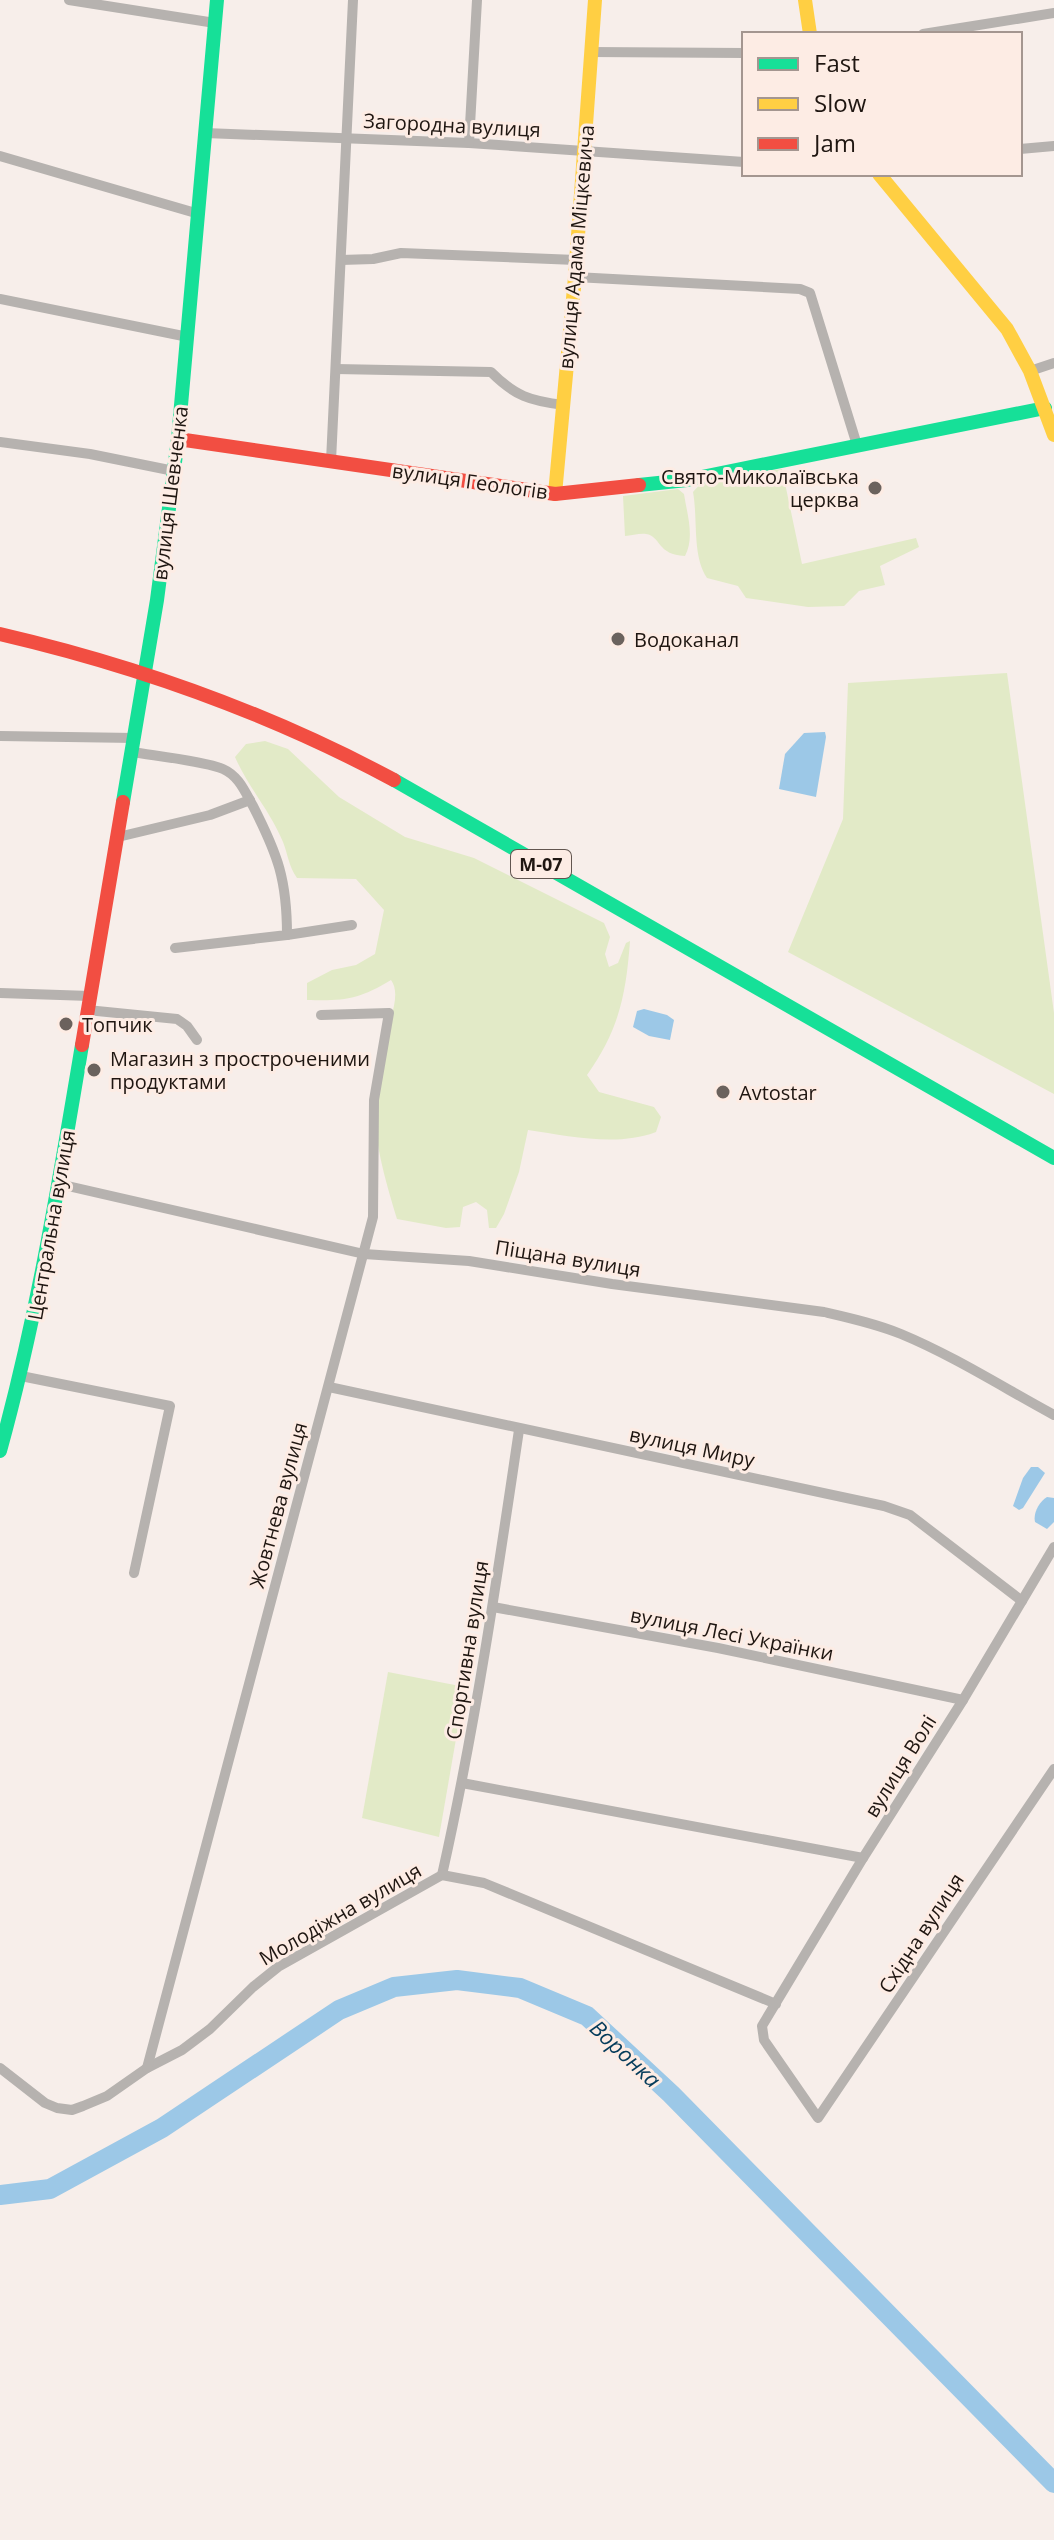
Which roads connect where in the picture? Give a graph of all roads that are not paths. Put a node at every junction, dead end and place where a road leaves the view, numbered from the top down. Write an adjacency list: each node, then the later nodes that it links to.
1 (69, 0): 7 (street)
2 (217, 0): 9 (main road, вулиця Шевченка)
3 (353, 0): 15 (street)
4 (477, 0): 16 (street)
5 (595, 0): 12 (main road, вулиця Адама Міцкевича)
6 (805, 0): 10 (main road)
7 (92, 2): 9 (street)
8 (1054, 13): 11 (street)
9 (215, 23): 14 (main road, вулиця Шевченка)
10 (810, 32)
11 (935, 32)
12 (591, 52): 13 (street); 19 (main road, вулиця Адама Міцкевича)
13 (742, 53)
14 (205, 133): 15 (street, Загородна вулиця); 23 (main road, вулиця Шевченка)
15 (345, 138): 16 (street, Загородна вулиця); 24 (street)
16 (469, 143): 19 (street, Загородна вулиця)
17 (1054, 146): 18 (street)
18 (1022, 149)
19 (584, 150): 21 (street, Загородна вулиця); 25 (main road, вулиця Адама Міцкевича)
20 (0, 156): 23 (street)
21 (742, 162)
22 (881, 176): 31 (main road)
23 (199, 214): 28 (main road, вулиця Шевченка)
24 (341, 260): 25 (street); 30 (street)
25 (576, 260): 26 (main road, вулиця Адама Міцкевича)
26 (575, 277): 32 (main road, вулиця Адама Міцкевича); 37 (street)
27 (0, 299): 28 (street)
28 (188, 337): 35 (main road, вулиця Шевченка)
29 (1054, 363): 31 (street)
30 (336, 369): 32 (street); 38 (street)
31 (1030, 371): 33 (main road)
32 (564, 405): 40 (main road, вулиця Адама Міцкевича)
33 (1045, 408): 34 (main road); 37 (main road, вулиця Геологів)
34 (1054, 435)
35 (178, 439): 38 (main road, вулиця Геологів); 39 (main road, вулиця Шевченка)
36 (0, 442): 39 (street)
37 (857, 445): 40 (main road, вулиця Геологів)
38 (331, 461): 40 (main road, вулиця Геологів)
39 (174, 471): 42 (main road, вулиця Шевченка)
40 (555, 494)
41 (0, 634): 42 (main road, М-07)
42 (144, 673): 44 (main road, вулиця Шевченка); 54 (main road, М-07)
43 (0, 736): 44 (street)
44 (134, 745): 45 (street); 46 (main road, вулиця Шевченка)
45 (250, 800): 46 (street); 48 (street)
46 (118, 837): 51 (main road, вулиця Шевченка)
47 (352, 925): 48 (street)
48 (287, 935): 49 (street)
49 (175, 948)
50 (0, 993): 51 (street)
51 (90, 996): 53 (street); 55 (main road, Центральна вулиця)
52 (321, 1015): 56 (street, Жовтнева вулиця)
53 (197, 1040)
54 (1054, 1158)
55 (59, 1184): 56 (street, Піщана вулиця); 57 (main road, Центральна вулиця)
56 (364, 1254): 58 (street, Жовтнева вулиця); 59 (street, Піщана вулиця)
57 (21, 1376): 61 (main road, Центральна вулиця); 63 (street)
58 (329, 1387): 60 (street, вулиця Миру); 73 (street, Жовтнева вулиця)
59 (1054, 1415)
60 (519, 1430): 64 (street, вулиця Миру); 65 (street, Спортивна вулиця)
61 (0, 1451)
62 (1054, 1547): 64 (street, вулиця Волі)
63 (134, 1573)
64 (1022, 1601): 66 (street, вулиця Волі)
65 (493, 1607): 66 (street, вулиця Лесі Українки); 68 (street, Спортивна вулиця)
66 (963, 1700): 69 (street, вулиця Волі)
67 (1054, 1769): 74 (street, Східна вулиця)
68 (462, 1783): 69 (street); 70 (street, Спортивна вулиця)
69 (863, 1858): 71 (street, вулиця Волі)
70 (442, 1875): 71 (street, Молодіжна вулиця); 73 (street, Молодіжна вулиця)
71 (776, 2004): 74 (street, вулиця Волі)
72 (0, 2068): 73 (street, Молодіжна вулиця)
73 (147, 2068)
74 (818, 2118)

